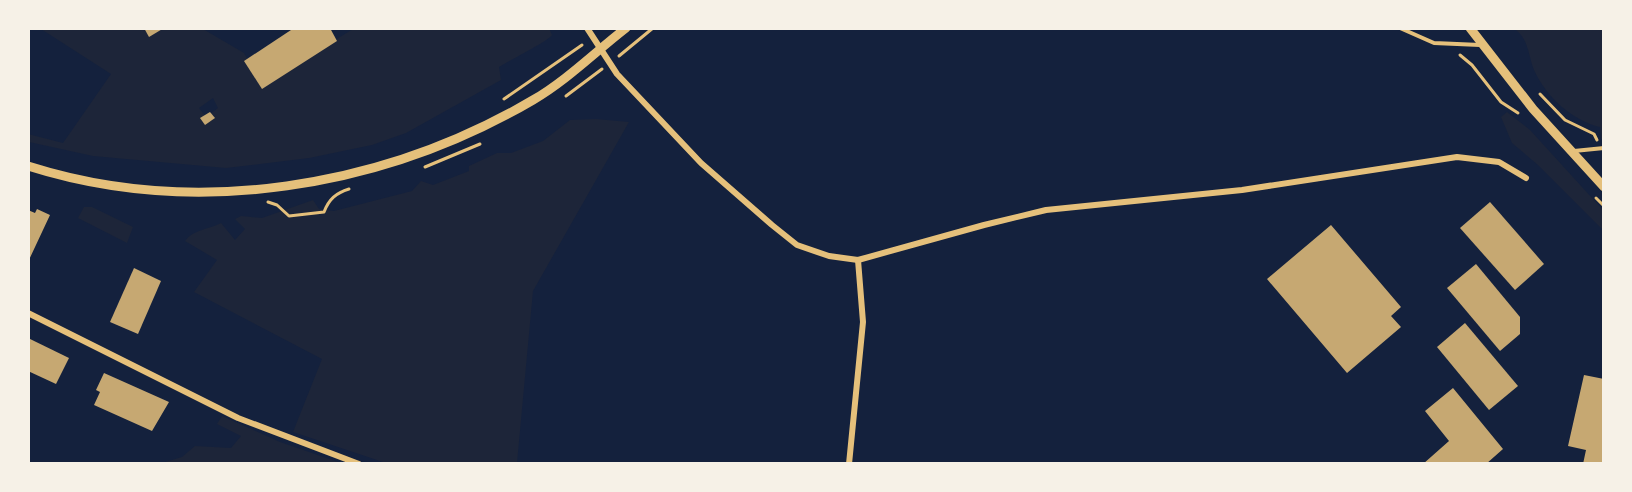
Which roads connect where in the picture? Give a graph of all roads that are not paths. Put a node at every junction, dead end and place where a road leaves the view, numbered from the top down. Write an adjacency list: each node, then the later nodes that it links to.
1 (587, 28): 6 (street)
2 (626, 28): 6 (street)
3 (1400, 28): 5 (lane)
4 (1470, 28): 5 (street)
5 (1483, 45): 8 (street)
6 (600, 48): 9 (street); 12 (street)
7 (1604, 148): 8 (lane)
8 (1570, 151): 11 (street)
9 (28, 166)
10 (1526, 178): 12 (street)
11 (1604, 188)
12 (858, 260): 15 (street)
13 (28, 313): 14 (street)
14 (359, 464)
15 (849, 464)

